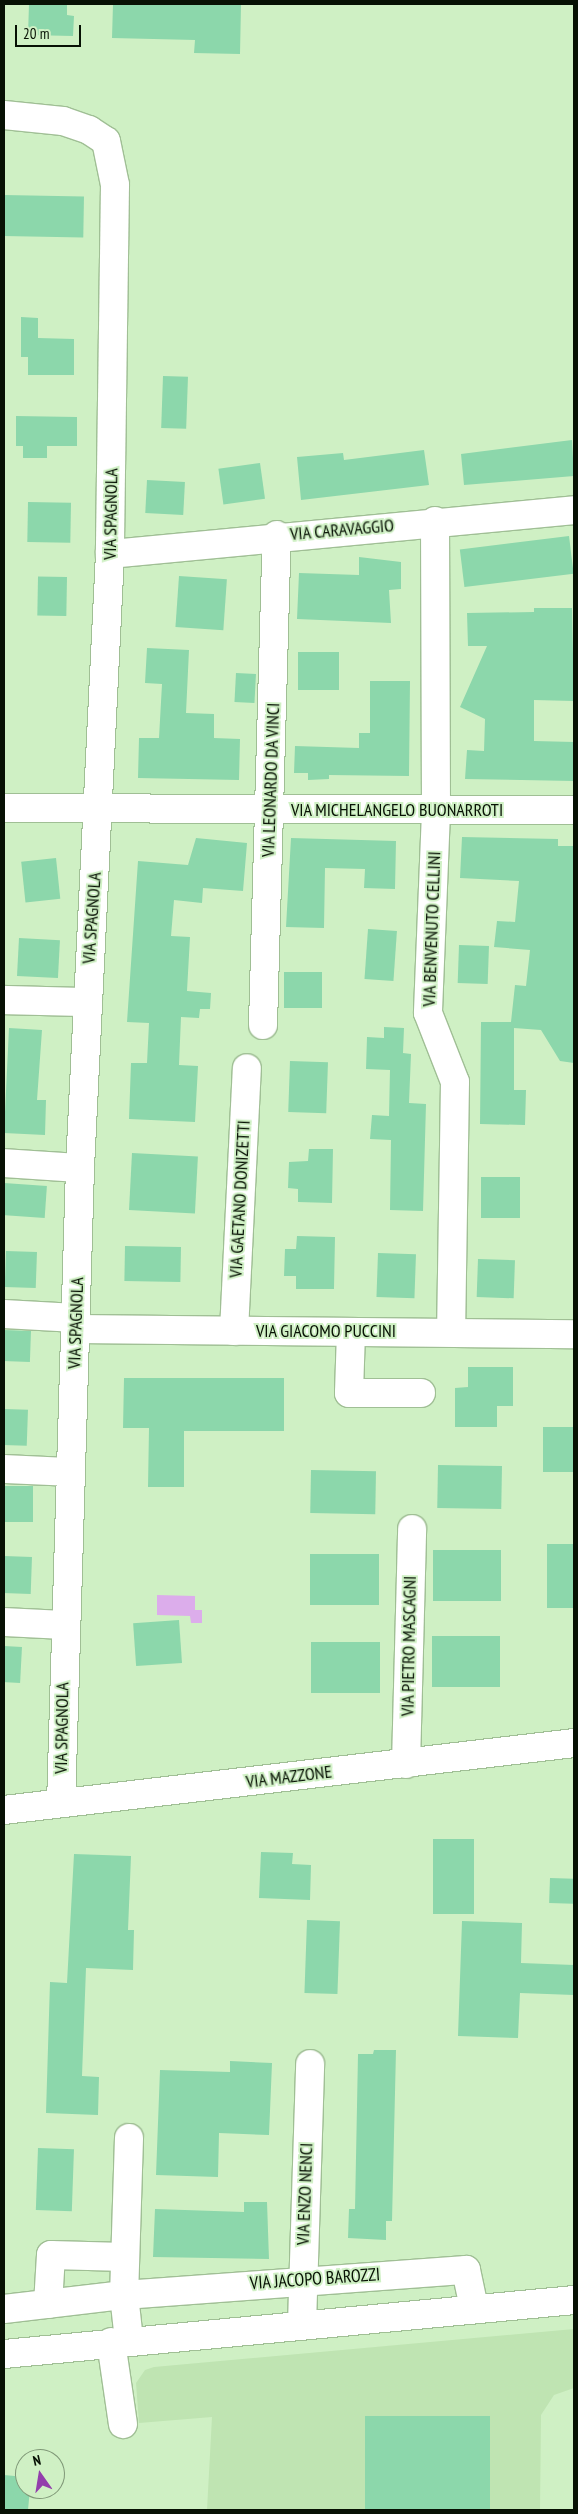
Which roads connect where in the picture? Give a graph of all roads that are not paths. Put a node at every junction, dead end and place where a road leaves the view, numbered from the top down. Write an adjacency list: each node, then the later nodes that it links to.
1 (4, 115): 5 (street, VIA SPAGNOLA)
2 (574, 510): 3 (street, VIA CARAVAGGIO)
3 (435, 521): 4 (street, VIA CARAVAGGIO); 10 (street, VIA BENVENUTO CELLINI)
4 (277, 535): 5 (street, VIA CARAVAGGIO); 8 (street, VIA LEONARDO DA VINCI)
5 (110, 554): 6 (street, VIA SPAGNOLA)
6 (100, 806): 7 (street, VIA MICHELANGELO BUONARROTI); 8 (street, VIA MICHELANGELO BUONARROTI); 12 (street, VIA SPAGNOLA)
7 (4, 808)
8 (270, 808): 10 (street, VIA MICHELANGELO BUONARROTI); 13 (street, VIA LEONARDO DA VINCI)
9 (574, 810): 10 (street, VIA MICHELANGELO BUONARROTI)
10 (436, 812): 21 (street, VIA BENVENUTO CELLINI)
11 (4, 1000): 12 (street)
12 (88, 1002): 16 (street, VIA SPAGNOLA)
13 (263, 1025)
14 (247, 1068): 19 (street, VIA GAETANO DONIZETTI)
15 (4, 1163): 16 (street)
16 (80, 1168): 18 (street, VIA SPAGNOLA)
17 (4, 1314): 18 (street, VIA GIACOMO PUCCINI)
18 (77, 1323): 19 (street, VIA GIACOMO PUCCINI); 25 (street, VIA SPAGNOLA)
19 (234, 1331): 20 (street, VIA GIACOMO PUCCINI)
20 (351, 1332): 21 (street, VIA GIACOMO PUCCINI); 23 (street)
21 (451, 1332): 22 (street, VIA GIACOMO PUCCINI)
22 (574, 1334)
23 (422, 1393)
24 (4, 1469): 25 (street)
25 (70, 1472): 28 (street, VIA SPAGNOLA)
26 (412, 1529): 30 (street, VIA PIETRO MASCAGNI)
27 (4, 1622): 28 (street)
28 (65, 1625): 31 (street, VIA SPAGNOLA)
29 (574, 1743): 30 (street, VIA MAZZONE)
30 (406, 1764): 31 (street, VIA MAZZONE)
31 (61, 1804): 32 (street, VIA MAZZONE)
32 (4, 1810)
33 (310, 2064): 36 (street, VIA ENZO NENCI)
34 (129, 2138): 35 (street)
35 (125, 2257): 37 (street); 39 (street)
36 (303, 2279): 37 (street, VIA JACOPO BAROZZI); 41 (street, VIA JACOPO BAROZZI); 42 (street, VIA ENZO NENCI)
37 (124, 2295): 39 (street, VIA JACOPO BAROZZI); 43 (street)
38 (574, 2300): 41 (street)
39 (48, 2304): 40 (street, VIA JACOPO BAROZZI)
40 (4, 2309)
41 (474, 2309): 42 (street)
42 (302, 2324): 43 (street)
43 (120, 2341): 44 (street); 45 (street)
44 (4, 2354)
45 (123, 2424)

